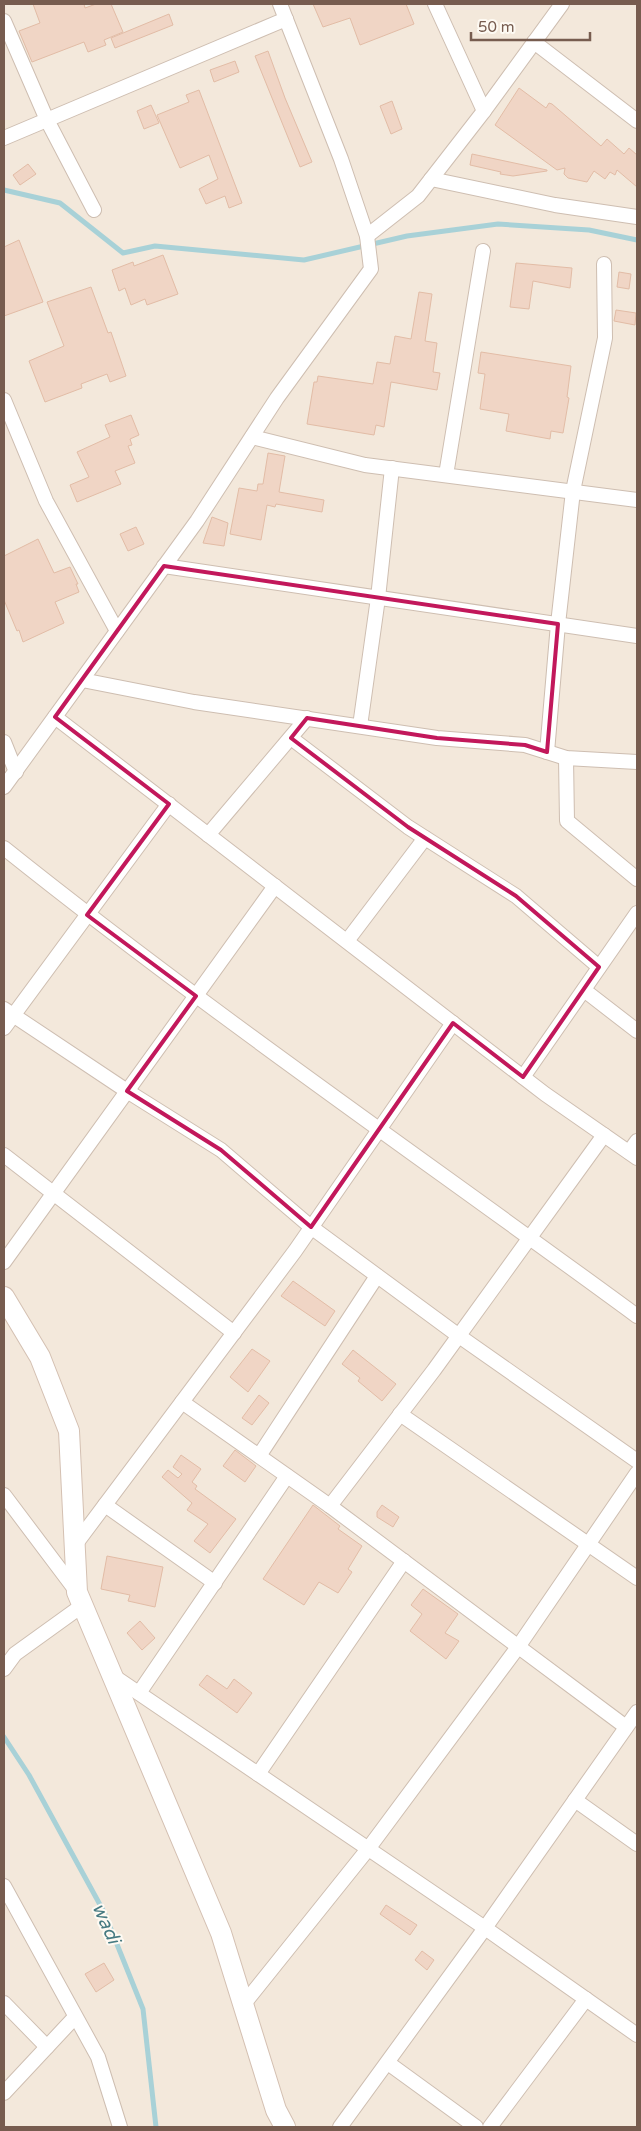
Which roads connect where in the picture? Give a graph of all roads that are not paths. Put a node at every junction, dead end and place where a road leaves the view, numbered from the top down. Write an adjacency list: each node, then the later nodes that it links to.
1 (280, 4): 4 (street)
2 (435, 4): 7 (street)
3 (562, 4): 6 (street)
4 (286, 19): 8 (street); 14 (street)
5 (4, 21): 8 (street)
6 (534, 42): 7 (street); 9 (street)
7 (484, 111): 11 (street)
8 (47, 120): 10 (street); 12 (street)
9 (637, 121)
10 (4, 138)
11 (431, 179): 13 (street); 14 (street)
12 (94, 210)
13 (637, 217)
14 (367, 236): 18 (street)
15 (483, 252): 20 (street)
16 (604, 264): 21 (street)
17 (4, 400): 26 (street)
18 (252, 437): 19 (street); 23 (street)
19 (392, 468): 20 (street); 24 (street)
20 (446, 475): 21 (street)
21 (574, 492): 22 (street); 25 (street)
22 (637, 500)
23 (164, 566): 24 (street); 26 (street)
24 (378, 598): 25 (street); 31 (street)
25 (558, 624): 27 (street); 34 (street)
26 (117, 631): 28 (street)
27 (637, 636)
28 (82, 680): 29 (street); 30 (street)
29 (55, 717): 37 (street); 39 (street)
30 (307, 718): 31 (street); 32 (street)
31 (360, 726): 34 (street)
32 (291, 738): 40 (street); 41 (street)
33 (4, 742): 37 (street)
34 (547, 752): 35 (street)
35 (566, 758): 36 (street); 43 (street)
36 (637, 762)
37 (16, 772): 38 (street)
38 (4, 787)
39 (169, 804): 40 (street); 46 (street)
40 (208, 834): 44 (street)
41 (425, 838): 47 (street); 48 (street)
42 (4, 848): 46 (street)
43 (637, 879)
44 (275, 886): 47 (street); 50 (street)
45 (637, 913): 48 (street)
46 (87, 915): 50 (street); 51 (street)
47 (346, 941): 52 (street)
48 (599, 967): 49 (street)
49 (584, 990): 53 (street); 54 (street)
50 (196, 996): 55 (street); 56 (street)
51 (6, 1018): 55 (street)
52 (453, 1023): 54 (street); 56 (street)
53 (637, 1031)
54 (523, 1076): 57 (street)
55 (127, 1092): 61 (street); 62 (street)
56 (379, 1130): 62 (street); 63 (street)
57 (604, 1135): 60 (street); 63 (street)
58 (637, 1141): 60 (street)
59 (4, 1155): 61 (street)
60 (633, 1155)
61 (53, 1194): 64 (street); 68 (street)
62 (311, 1227): 65 (street); 68 (street)
63 (530, 1238): 67 (street); 69 (street)
64 (4, 1262)
65 (377, 1276): 69 (street); 72 (street)
66 (5, 1302): 80 (street)
67 (637, 1316)
68 (234, 1333): 70 (street)
69 (459, 1336): 71 (street); 73 (street)
70 (182, 1402): 72 (street); 77 (street)
71 (400, 1414): 78 (street); 79 (street)
72 (259, 1456): 75 (street)
73 (637, 1461)
74 (637, 1473): 79 (street)
75 (288, 1476): 78 (street); 83 (street)
76 (4, 1494): 84 (street)
77 (105, 1504): 80 (street); 83 (street)
78 (330, 1506): 81 (street)
79 (587, 1544): 82 (street); 85 (street)
80 (75, 1545): 84 (street)
81 (404, 1561): 85 (street); 91 (street)
82 (637, 1578)
83 (214, 1583): 88 (street)
84 (80, 1599): 86 (street); 87 (street)
85 (518, 1647): 90 (street); 94 (street)
86 (4, 1669)
87 (112, 1674): 88 (street); 99 (street)
88 (139, 1693): 91 (street)
89 (637, 1712): 90 (street)
90 (626, 1727): 92 (street)
91 (258, 1774): 94 (street)
92 (576, 1800): 93 (street); 96 (street)
93 (637, 1844)
94 (368, 1849): 96 (street); 99 (street)
95 (4, 1886): 100 (street)
96 (485, 1928): 97 (street); 103 (street)
97 (586, 1999): 101 (street); 109 (street)
98 (4, 2003): 102 (street)
99 (243, 2004): 106 (street)
100 (75, 2017): 102 (street); 105 (street)
101 (637, 2035)
102 (47, 2046): 104 (street)
103 (388, 2063): 107 (street); 108 (street)
104 (4, 2093)
105 (120, 2127)
106 (285, 2127)
107 (340, 2127)
108 (476, 2127)
109 (490, 2127)

